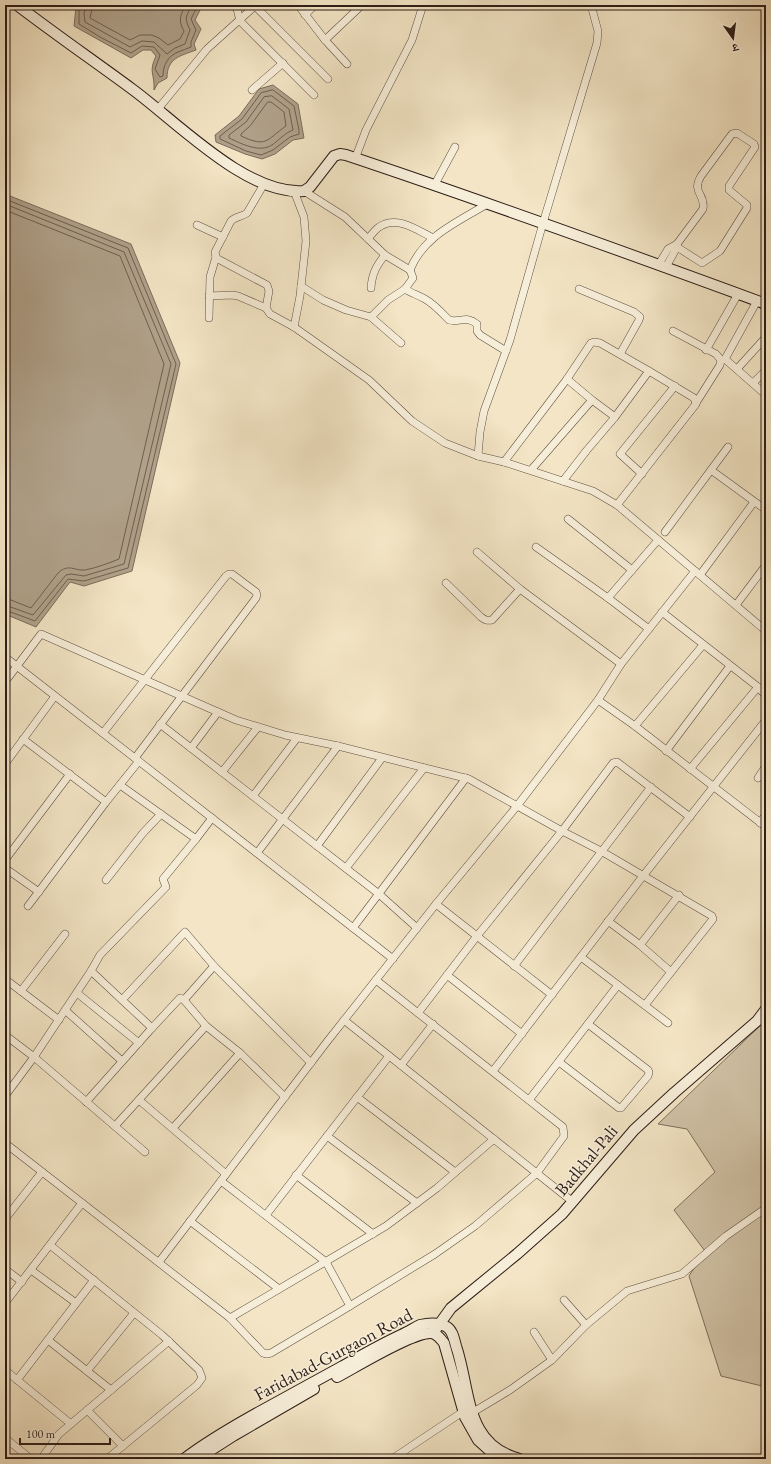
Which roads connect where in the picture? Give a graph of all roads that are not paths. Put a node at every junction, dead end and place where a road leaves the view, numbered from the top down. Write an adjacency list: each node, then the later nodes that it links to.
1 (18, 5): 17 (street)
2 (236, 5): 10 (street)
3 (298, 5): 9 (street)
4 (315, 5): 9 (street)
5 (362, 5): 11 (street)
6 (423, 5): 19 (street)
7 (591, 5): 24 (street)
8 (255, 6): 10 (street); 14 (street)
9 (305, 15): 11 (street)
10 (240, 21): 12 (street); 17 (street)
11 (326, 40): 13 (street)
12 (283, 63): 15 (street); 16 (street)
13 (347, 64)
14 (328, 80)
15 (252, 90)
16 (314, 95)
17 (158, 109): 20 (street)
18 (455, 147): 21 (street)
19 (355, 159): 21 (street); 22 (street)
20 (264, 184): 22 (street); 26 (street)
21 (434, 186): 23 (street)
22 (299, 191): 28 (street); 34 (street)
23 (487, 204): 24 (street); 27 (street)
24 (543, 223): 32 (street); 49 (street)
25 (197, 225): 26 (street)
26 (223, 237): 31 (street)
27 (433, 238): 28 (street); 33 (street)
28 (368, 239): 30 (street)
29 (677, 245): 29 (street); 32 (street)
30 (385, 255): 33 (street); 35 (street)
31 (216, 257): 39 (street); 41 (street)
32 (663, 265): 38 (street)
33 (410, 270): 36 (street)
34 (301, 286): 42 (street); 44 (street)
35 (371, 288)
36 (405, 289): 42 (street); 49 (street)
37 (579, 289): 50 (street)
38 (738, 294): 40 (street); 48 (street)
39 (209, 296): 41 (street); 43 (street)
40 (762, 303): 51 (street)
41 (266, 308): 44 (street)
42 (371, 317): 47 (street)
43 (209, 318)
44 (294, 328): 62 (street)
45 (673, 331): 48 (street)
46 (766, 337): 51 (street)
47 (400, 344)
48 (706, 350): 59 (street)
49 (506, 351): 62 (street)
50 (620, 354): 53 (street); 54 (street)
51 (737, 369): 55 (street)
52 (766, 370): 55 (street)
53 (649, 371): 56 (street); 60 (street)
54 (567, 379): 58 (street); 63 (street)
55 (753, 383): 57 (street)
56 (675, 386): 59 (street); 66 (street)
57 (766, 395)
58 (592, 400): 60 (street); 64 (street)
59 (696, 403): 66 (street)
60 (615, 417): 67 (street)
61 (728, 447): 65 (street)
62 (478, 456): 63 (street)
63 (504, 462): 64 (street)
64 (531, 470): 67 (street)
65 (711, 470): 68 (street); 72 (street)
66 (642, 474): 69 (street)
67 (563, 481): 69 (street)
68 (754, 502): 70 (street); 78 (street)
69 (617, 506): 73 (street)
70 (766, 510)
71 (568, 519): 77 (street)
72 (665, 532)
73 (658, 540): 77 (street); 78 (street)
74 (536, 547): 81 (street)
75 (478, 552): 80 (street)
76 (766, 565): 82 (street)
77 (632, 570): 81 (street)
78 (697, 573): 82 (street); 83 (street)
79 (446, 584): 80 (street)
80 (520, 589): 88 (street)
81 (608, 598): 84 (street)
82 (736, 605): 85 (street)
83 (662, 612): 84 (street); 86 (street)
84 (649, 629): 88 (street)
85 (766, 631)
86 (703, 645): 90 (street); 101 (street)
87 (5, 657): 89 (street)
88 (621, 664): 97 (street)
89 (17, 666): 91 (street); 92 (street); 94 (street)
90 (730, 666): 93 (street); 108 (street)
91 (145, 680): 95 (street); 95 (street); 103 (street)
92 (5, 682)
93 (758, 687): 96 (street); 114 (street)
94 (55, 696): 103 (street); 105 (street)
95 (182, 696): 98 (street); 100 (street)
96 (766, 696)
97 (598, 700): 101 (street); 124 (street)
98 (218, 712): 102 (street); 107 (street)
99 (766, 720): 120 (street)
100 (160, 724): 107 (street); 110 (street)
101 (635, 726): 108 (street)
102 (258, 727): 104 (street); 115 (street)
103 (103, 733): 110 (street)
104 (297, 738): 106 (street); 122 (street)
105 (23, 739): 111 (street); 116 (street)
106 (338, 746): 109 (street); 129 (street)
107 (191, 748): 115 (street)
108 (666, 751): 114 (street)
109 (382, 758): 113 (street); 134 (street)
110 (137, 759): 119 (street); 128 (street)
111 (5, 764)
112 (766, 766): 118 (street)
113 (424, 768): 117 (street); 139 (street)
114 (690, 769): 120 (street)
115 (222, 772): 122 (street)
116 (70, 774): 123 (street); 137 (street)
117 (466, 778): 124 (street); 143 (street)
118 (758, 778)
119 (120, 785): 123 (street); 125 (street)
120 (714, 787): 127 (street); 130 (street)
121 (651, 788): 127 (street); 132 (street); 135 (street)
122 (253, 796): 129 (street)
123 (106, 802): 142 (street)
124 (516, 806): 132 (street); 145 (street)
125 (161, 814): 133 (street); 141 (street)
126 (766, 814): 130 (street)
127 (690, 817): 140 (street)
128 (212, 818): 133 (street); 136 (street)
129 (283, 820): 134 (street); 136 (street)
130 (760, 822): 131 (street)
131 (766, 827)
132 (562, 831): 135 (street); 151 (street)
133 (196, 839): 157 (street)
134 (317, 846): 139 (street)
135 (601, 851): 140 (street); 156 (street)
136 (257, 853): 148 (street)
137 (5, 860)
138 (5, 868): 142 (street)
139 (346, 868): 143 (street)
140 (643, 876): 144 (street); 147 (street)
141 (106, 880)
142 (39, 892): 146 (street)
143 (379, 894): 148 (street); 149 (street)
144 (679, 895): 152 (street); 158 (street)
145 (436, 904): 149 (street); 151 (street)
146 (28, 906)
147 (608, 921): 152 (street); 153 (street)
148 (354, 928): 154 (street)
149 (417, 928): 154 (street)
150 (65, 934): 163 (street)
151 (477, 936): 156 (street); 159 (street)
152 (640, 945): 158 (street)
153 (581, 957): 162 (street); 165 (street)
154 (393, 959): 161 (street)
155 (214, 966): 166 (street); 167 (street); 187 (street)
156 (514, 966): 165 (street)
157 (91, 971): 164 (street); 166 (street)
158 (671, 972): 168 (street)
159 (448, 975): 171 (street); 179 (street)
160 (5, 979): 163 (street)
161 (376, 980): 171 (street); 173 (street)
162 (618, 986): 168 (street); 176 (street)
163 (21, 991): 172 (street)
164 (77, 993): 170 (street); 181 (street)
165 (552, 995): 179 (street)
166 (122, 1000): 178 (street)
167 (184, 1000): 177 (street); 178 (street)
168 (645, 1005): 174 (street)
169 (766, 1009): 209 (street, Badkhal-Pali)
170 (65, 1010): 172 (street); 185 (street)
171 (418, 1013): 175 (street)
172 (59, 1020): 184 (street)
173 (344, 1020): 183 (street); 187 (street)
174 (668, 1023)
175 (433, 1024): 188 (street); 189 (street)
176 (588, 1024): 186 (street); 186 (street)
177 (206, 1026): 182 (street); 195 (street)
178 (152, 1028): 181 (street)
179 (522, 1034): 189 (street)
180 (5, 1035): 184 (street)
181 (139, 1042): 185 (street)
182 (240, 1053): 193 (street); 199 (street)
183 (389, 1056): 188 (street); 194 (street)
184 (34, 1057): 191 (street); 197 (street)
185 (122, 1061): 197 (street)
186 (559, 1062): 196 (street)
187 (311, 1063): 193 (street)
188 (401, 1065): 201 (street)
189 (492, 1071): 196 (street)
190 (5, 1082): 191 (street)
191 (12, 1088): 192 (street)
192 (5, 1096)
193 (285, 1097): 208 (street)
194 (357, 1097): 200 (street); 205 (street)
195 (139, 1100): 198 (street); 199 (street)
196 (529, 1100): 206 (street)
197 (86, 1102): 198 (street)
198 (115, 1126): 203 (street)
199 (173, 1128): 208 (street)
200 (327, 1136): 207 (street); 211 (street)
201 (494, 1139): 205 (street); 206 (street)
202 (5, 1143): 204 (street)
203 (145, 1152)
204 (42, 1172): 210 (street); 213 (street)
205 (455, 1172): 211 (street)
206 (537, 1173): 209 (street); 229 (street)
207 (296, 1175): 214 (street); 217 (street)
208 (223, 1177): 214 (street); 216 (street)
209 (573, 1202): 232 (street, Badkhal-Pali)
210 (82, 1203): 218 (street); 219 (street)
211 (417, 1203): 217 (street)
212 (766, 1208): 233 (street)
213 (8, 1209): 215 (street)
214 (266, 1215): 220 (street)
215 (5, 1219)
216 (190, 1221): 219 (street); 225 (street)
217 (372, 1234): 220 (street)
218 (50, 1245): 222 (street); 223 (street)
219 (159, 1262): 231 (street)
220 (326, 1262): 225 (street); 229 (street)
221 (5, 1269): 224 (street)
222 (31, 1270): 224 (street); 228 (street)
223 (94, 1280): 228 (street); 230 (street)
224 (22, 1282): 227 (street)
225 (279, 1289): 231 (street)
226 (564, 1300): 233 (street)
227 (5, 1303)
228 (76, 1303): 236 (street)
229 (350, 1306): 231 (street)
230 (134, 1312): 237 (street); 240 (street)
231 (230, 1318)
232 (439, 1324): 235 (street, Badkhal-Pali); 244 (street, Faridabad-Gurgaon Road); 251 (street, Faridabad-Gurgaon Road)
233 (586, 1325): 238 (street)
234 (534, 1332): 238 (street)
235 (433, 1333): 244 (street, Faridabad-Gurgaon Road); 252 (street, Faridabad-Gurgaon Road)
236 (48, 1340): 240 (street); 241 (street)
237 (169, 1341): 242 (street); 247 (street)
238 (552, 1360): 244 (street)
239 (5, 1370): 241 (street)
240 (87, 1371): 242 (street)
241 (17, 1380): 245 (street)
242 (111, 1390): 243 (street)
243 (87, 1410): 245 (street); 247 (street)
244 (467, 1414): 253 (street); 254 (street, Faridabad-Gurgaon Road); 255 (street, Faridabad-Gurgaon Road)
245 (71, 1424): 249 (street)
246 (5, 1438): 248 (street)
247 (123, 1446): 250 (street)
248 (32, 1459)
249 (41, 1459)
250 (108, 1459)
251 (184, 1459)
252 (198, 1459)
253 (392, 1459)
254 (499, 1459)
255 (520, 1459)

